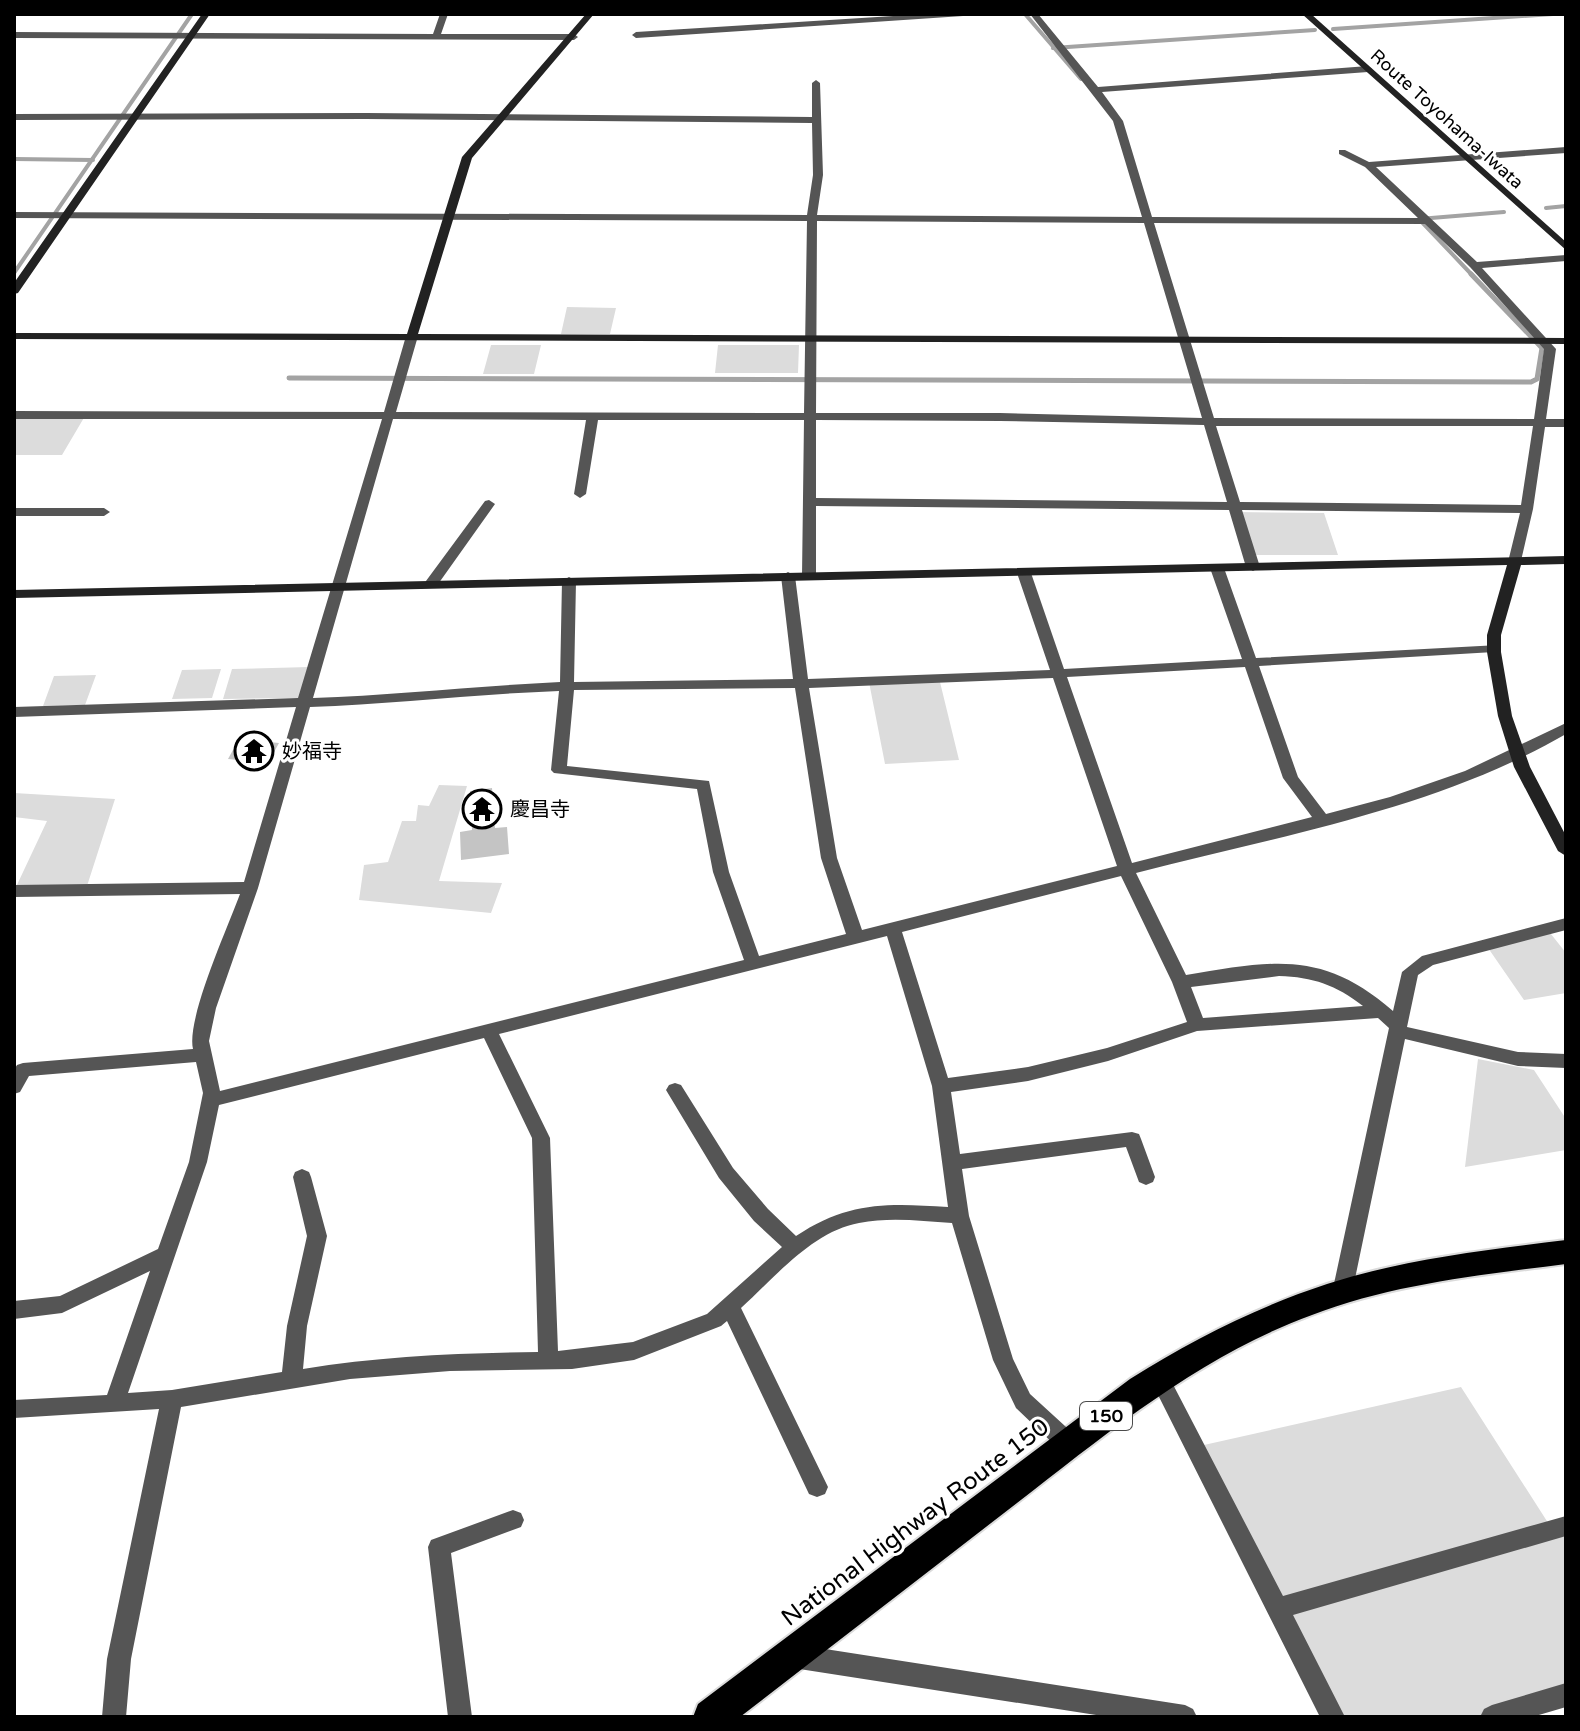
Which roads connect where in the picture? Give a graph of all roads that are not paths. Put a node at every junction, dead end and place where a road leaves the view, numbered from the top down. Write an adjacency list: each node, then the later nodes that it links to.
1 (206, 14): 9 (street)
2 (444, 14): 10 (street)
3 (590, 14): 11 (street)
4 (963, 14): 8 (street)
5 (1034, 14): 14 (street)
6 (1306, 14): 12 (street, Route Toyohama-Iwata)
7 (14, 35): 9 (street)
8 (636, 35)
9 (192, 36): 10 (street); 16 (street)
10 (436, 37): 11 (street)
11 (574, 37): 17 (street)
12 (1368, 69): 14 (street); 21 (street, Route Toyohama-Iwata)
13 (816, 83): 18 (street)
14 (1096, 90): 27 (street)
15 (14, 117): 16 (street)
16 (136, 117): 17 (street); 24 (street)
17 (500, 119): 18 (street); 25 (street)
18 (815, 120): 26 (street)
19 (1566, 150): 21 (street)
20 (1342, 152): 22 (street)
21 (1466, 158): 22 (street); 29 (street, Route Toyohama-Iwata)
22 (1368, 165): 28 (street)
23 (14, 215): 24 (street)
24 (68, 215): 25 (street); 32 (street)
25 (448, 217): 26 (street); 34 (street)
26 (812, 218): 27 (street); 35 (street)
27 (1147, 220): 28 (street); 36 (street)
28 (1426, 221): 31 (street)
29 (1566, 247)
30 (1566, 258): 31 (street)
31 (1474, 265): 37 (street)
32 (14, 291)
33 (14, 336): 34 (street)
34 (412, 336): 35 (street); 40 (street)
35 (811, 339): 36 (street); 42 (street)
36 (1185, 340): 37 (street); 43 (street)
37 (1546, 341): 38 (street); 44 (street)
38 (1566, 341)
39 (14, 415): 40 (street)
40 (388, 418): 41 (street); 62 (street)
41 (592, 418): 42 (street); 46 (street)
42 (809, 418): 43 (street); 47 (street)
43 (1209, 422): 44 (street); 49 (street)
44 (1538, 423): 45 (street); 50 (street)
45 (1566, 423)
46 (580, 494)
47 (809, 502): 49 (street); 59 (street)
48 (489, 504): 61 (street)
49 (1235, 507): 50 (street); 55 (street)
50 (1527, 509): 54 (street)
51 (14, 512): 52 (street)
52 (104, 512)
53 (1566, 560): 54 (street)
54 (1515, 562): 55 (street); 64 (street)
55 (1253, 567): 56 (street)
56 (1217, 568): 57 (street); 65 (street)
57 (1024, 573): 59 (street); 66 (street)
58 (788, 576): 59 (street); 60 (street); 67 (street)
59 (809, 576)
60 (569, 581): 61 (street); 68 (street)
61 (431, 584): 62 (street)
62 (339, 587): 63 (street); 69 (street)
63 (14, 594)
64 (1494, 648): 65 (street); 72 (street)
65 (1249, 662): 66 (street); 73 (street)
66 (1059, 674): 67 (street); 75 (street)
67 (801, 683): 68 (street); 80 (street)
68 (567, 687): 69 (street); 81 (street)
69 (305, 703): 70 (street); 76 (street)
70 (15, 714)
71 (1566, 728): 72 (street)
72 (1518, 755): 73 (street); 74 (street)
73 (1322, 820): 75 (street)
74 (1566, 851)
75 (1126, 869): 79 (street); 82 (street)
76 (250, 888): 77 (street); 87 (street)
77 (14, 891)
78 (1566, 924): 85 (street)
79 (893, 928): 80 (street); 89 (street)
80 (856, 938): 81 (street)
81 (754, 964): 86 (street)
82 (1181, 982): 83 (street); 84 (street)
83 (1382, 1011): 84 (street); 85 (street)
84 (1197, 1025): 89 (street)
85 (1398, 1028): 88 (street); 100 (street)
86 (488, 1029): 92 (street); 103 (street)
87 (203, 1055): 90 (street); 92 (street)
88 (1566, 1061)
89 (941, 1086): 93 (street)
90 (14, 1087)
91 (675, 1090): 97 (street)
92 (211, 1100): 99 (street)
93 (952, 1163): 95 (street); 96 (street)
94 (302, 1177): 105 (street)
95 (1146, 1177)
96 (959, 1216): 97 (street); 109 (street)
97 (795, 1247): 101 (street)
98 (1566, 1252): 100 (highway, National Highway Route 150 / 150)
99 (165, 1255): 102 (street); 107 (street)
100 (1342, 1293): 104 (highway, National Highway Route 150 / 150)
101 (730, 1307): 103 (street); 110 (street)
102 (14, 1310)
103 (548, 1360): 105 (street)
104 (1159, 1377): 109 (highway, National Highway Route 150 / 150); 113 (street)
105 (291, 1380): 106 (street)
106 (172, 1399): 107 (street); 116 (street)
107 (114, 1404): 108 (street)
108 (14, 1409)
109 (1069, 1444): 114 (highway, National Highway Route 150 / 150)
110 (817, 1487)
111 (513, 1520): 117 (street)
112 (1566, 1526): 113 (street)
113 (1278, 1608): 120 (street)
114 (792, 1656): 118 (highway, National Highway Route 150 / 150); 119 (street)
115 (1566, 1695): 121 (street)
116 (114, 1717)
117 (460, 1717)
118 (711, 1717)
119 (1185, 1717)
120 (1333, 1717)
121 (1492, 1717)

